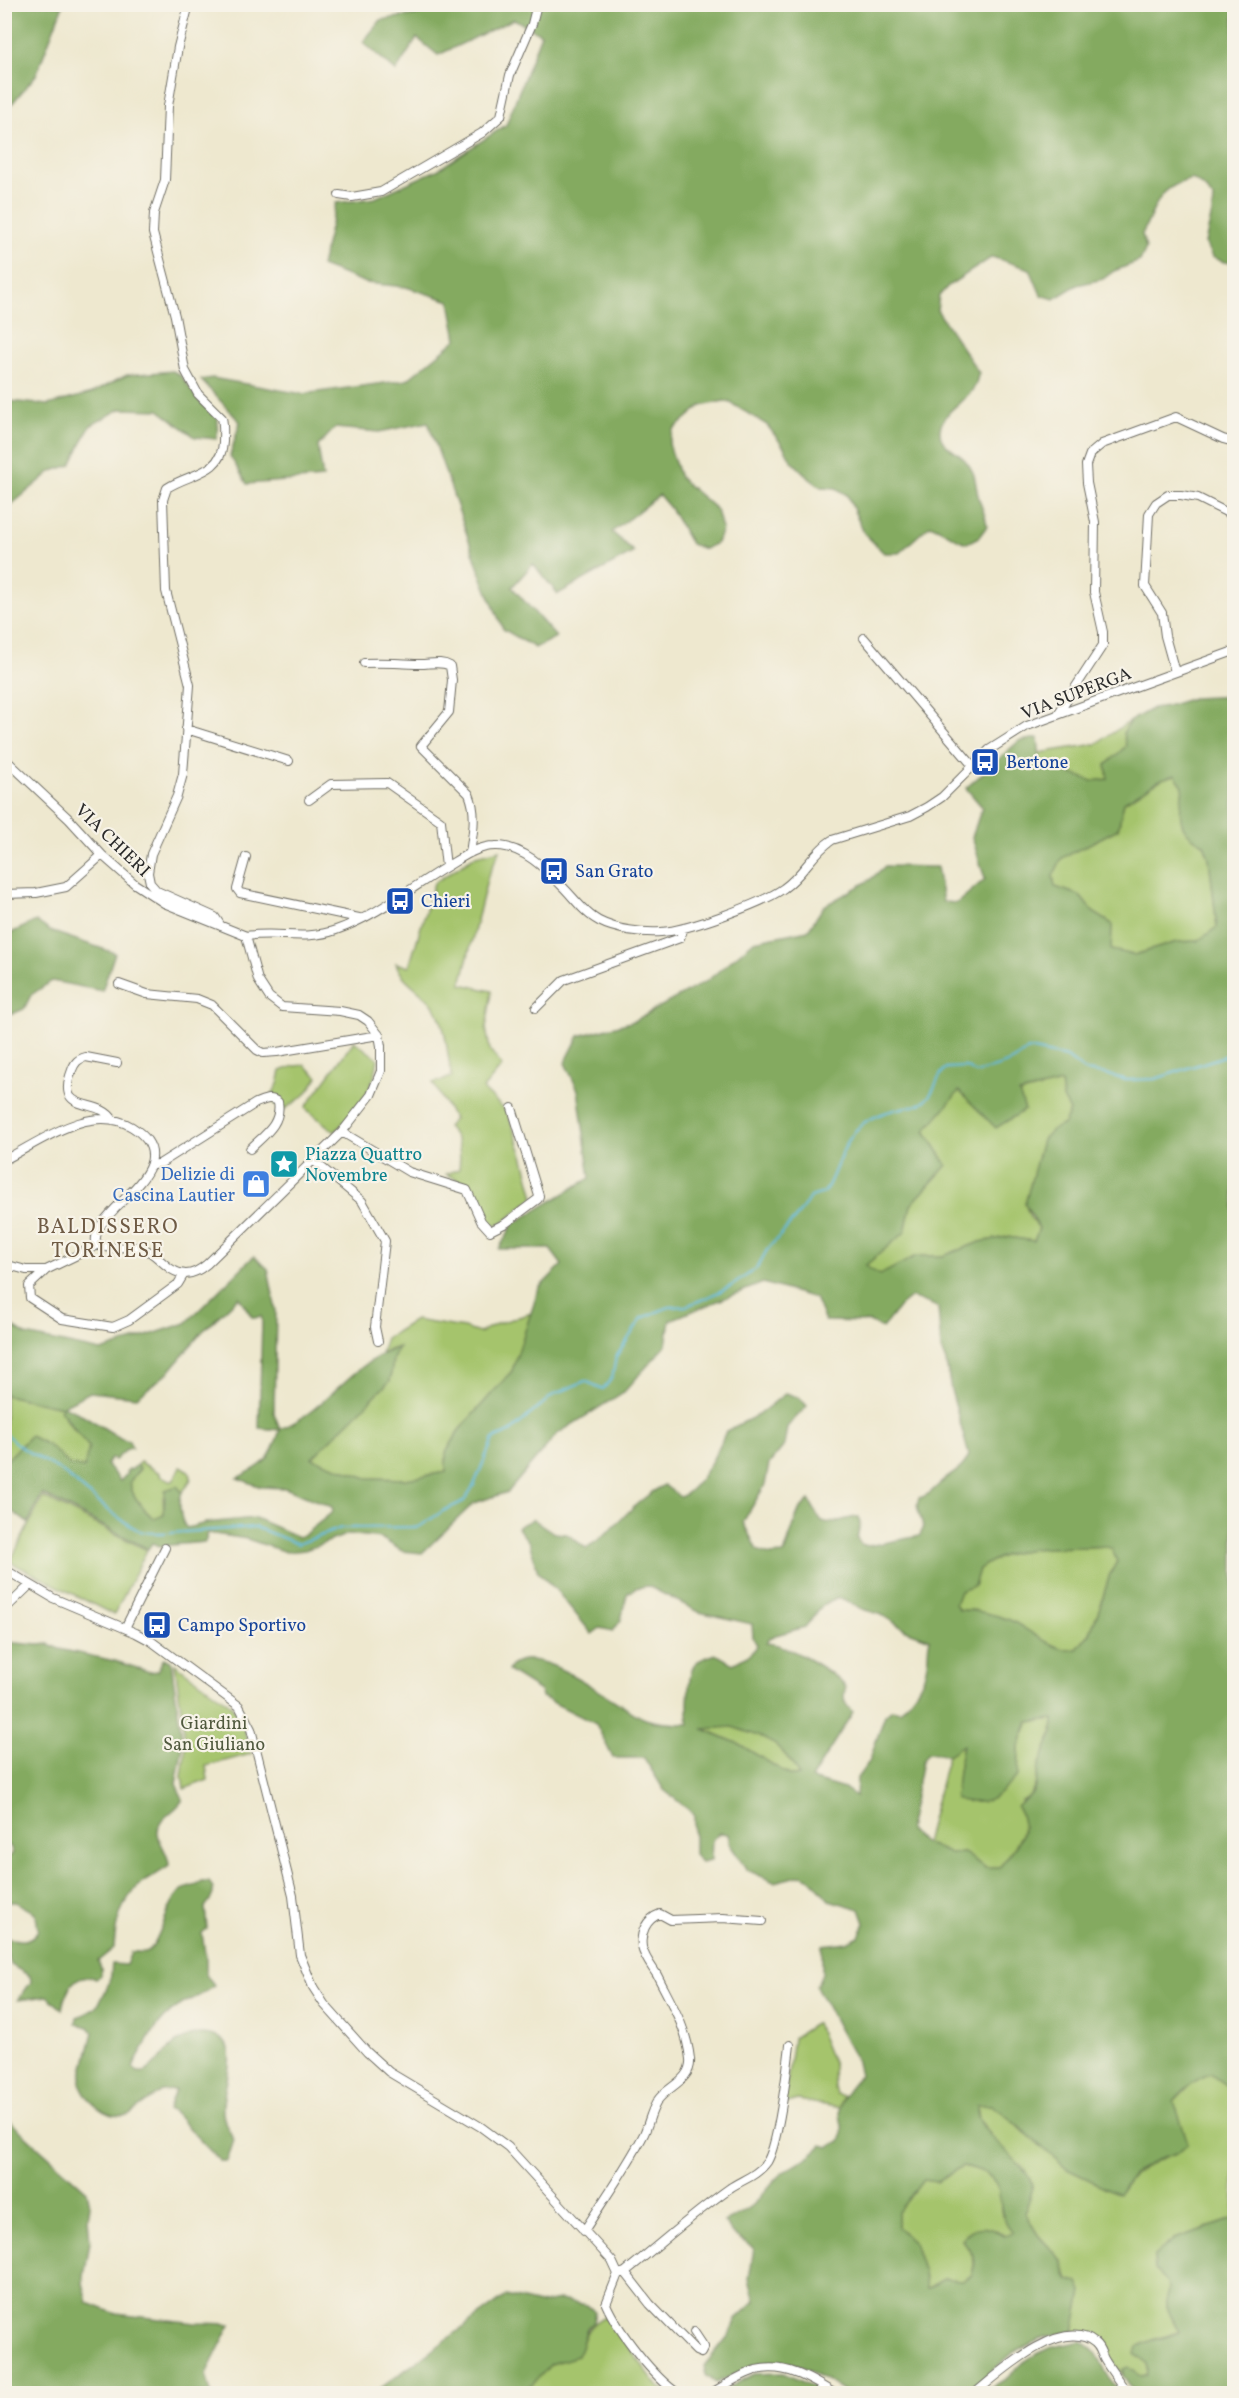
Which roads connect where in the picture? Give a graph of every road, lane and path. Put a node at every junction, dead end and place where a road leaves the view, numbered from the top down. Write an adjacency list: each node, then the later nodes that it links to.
1 (189, 4): 11 (street)
2 (537, 4): 3 (street)
3 (339, 195)
4 (1234, 442): 10 (street)
5 (1234, 516): 9 (street)
6 (864, 638): 14 (street)
7 (1234, 651): 9 (street, VIA SUPERGA)
8 (364, 663): 16 (street)
9 (1174, 672): 10 (street, VIA SUPERGA)
10 (1058, 714): 14 (street, VIA SUPERGA)
11 (186, 729): 13 (street); 22 (street)
12 (4, 758): 17 (street, VIA CHIERI)
13 (289, 761)
14 (973, 766): 23 (street, VIA SUPERGA)
15 (309, 800): 19 (street)
16 (470, 853): 19 (street, VIA SUPERGA); 23 (street, VIA SUPERGA)
17 (102, 855): 20 (street); 22 (street, VIA CHIERI)
18 (247, 863): 21 (street)
19 (446, 867): 21 (street, VIA SUPERGA)
20 (4, 894)
21 (359, 918): 24 (street, VIA SUPERGA)
22 (221, 926): 24 (street, VIA CHIERI)
23 (684, 928): 26 (street)
24 (246, 936): 27 (street)
25 (119, 984): 27 (street)
26 (536, 1008)
27 (378, 1035): 31 (street)
28 (117, 1063): 30 (street)
29 (512, 1108): 31 (street)
30 (113, 1120): 33 (street); 35 (street)
31 (342, 1132): 34 (street)
32 (249, 1149): 35 (street)
33 (4, 1160)
34 (315, 1161): 39 (street); 40 (street)
35 (150, 1166): 36 (street)
36 (98, 1245): 38 (street); 39 (street)
37 (4, 1264): 38 (street)
38 (46, 1270): 39 (street)
39 (184, 1274)
40 (378, 1341)
41 (165, 1548): 45 (street)
42 (4, 1569): 43 (street)
43 (30, 1585): 44 (street); 45 (street)
44 (4, 1610)
45 (125, 1628): 48 (street)
46 (762, 1921): 48 (street)
47 (790, 2045): 49 (street)
48 (584, 2231): 49 (street)
49 (622, 2273): 50 (street); 52 (street)
50 (694, 2332)
51 (827, 2390): 53 (street); 54 (street)
52 (679, 2394)
53 (710, 2394)
54 (835, 2394)
55 (974, 2394): 56 (street)
56 (1128, 2394)

